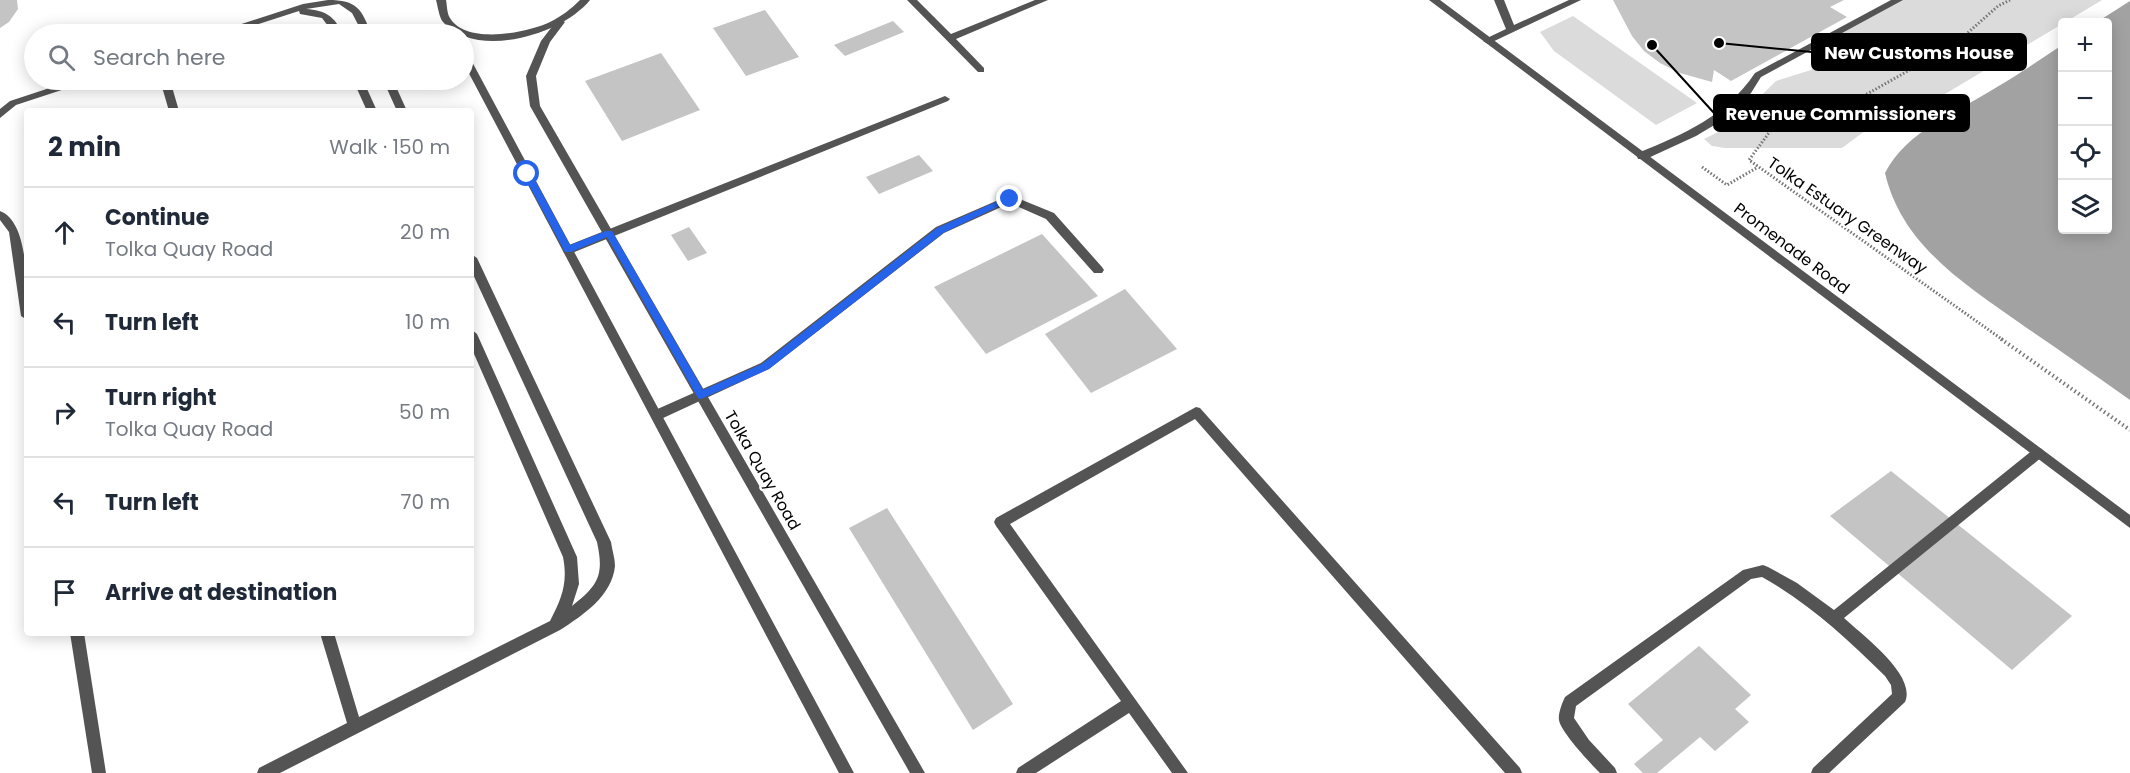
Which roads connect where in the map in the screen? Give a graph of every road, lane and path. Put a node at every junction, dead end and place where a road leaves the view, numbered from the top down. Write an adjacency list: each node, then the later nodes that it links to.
1 (912, 0): 18 (street)
2 (1043, 0): 18 (street)
3 (1434, 0): 19 (street, Promenade Road)
4 (1499, 0): 16 (street)
5 (1576, 0): 16 (street)
6 (1898, 0): 31 (street)
7 (2010, 0): 33 (path, Tolka Estuary Greenway)
8 (440, 1): 15 (street)
9 (587, 1): 11 (street)
10 (290, 12): 12 (street); 13 (street); 14 (street)
11 (560, 22): 17 (street); 35 (street, Tolka Quay Road)
12 (252, 24)
13 (333, 24)
14 (362, 24)
15 (450, 24)
16 (1510, 30): 19 (street)
17 (474, 35)
18 (950, 38): 20 (street)
19 (1488, 41): 32 (street, Promenade Road)
20 (981, 70)
21 (474, 75): 36 (street)
22 (52, 90): 30 (street)
23 (168, 90): 27 (street)
24 (363, 90): 28 (street)
25 (393, 90): 29 (street)
26 (945, 99): 35 (street)
27 (173, 108)
28 (371, 108)
29 (401, 108)
30 (0, 114)
31 (1670, 144): 32 (street); 33 (path)
32 (1642, 156): 44 (street, Promenade Road)
33 (1758, 167): 43 (path, Tolka Estuary Greenway)
34 (0, 215): 39 (street)
35 (609, 233): 36 (street); 41 (street, Tolka Quay Road)
36 (568, 250): 42 (street)
37 (474, 264): 47 (street)
38 (1098, 270): 41 (street)
39 (24, 297)
40 (474, 341): 47 (street)
41 (701, 395): 42 (street); 55 (street, Tolka Quay Road)
42 (657, 415): 54 (street)
43 (2130, 430)
44 (2038, 453): 45 (street, Promenade Road); 46 (street)
45 (2130, 522)
46 (1833, 618): 59 (street); 60 (street)
47 (555, 625): 51 (street)
48 (77, 636): 52 (street)
49 (328, 636): 51 (street)
50 (1131, 703): 56 (street); 57 (street); 58 (street)
51 (355, 727): 53 (street)
52 (99, 773)
53 (264, 773)
54 (847, 773)
55 (918, 773)
56 (1023, 773)
57 (1181, 773)
58 (1515, 773)
59 (1610, 773)
60 (1818, 773)

